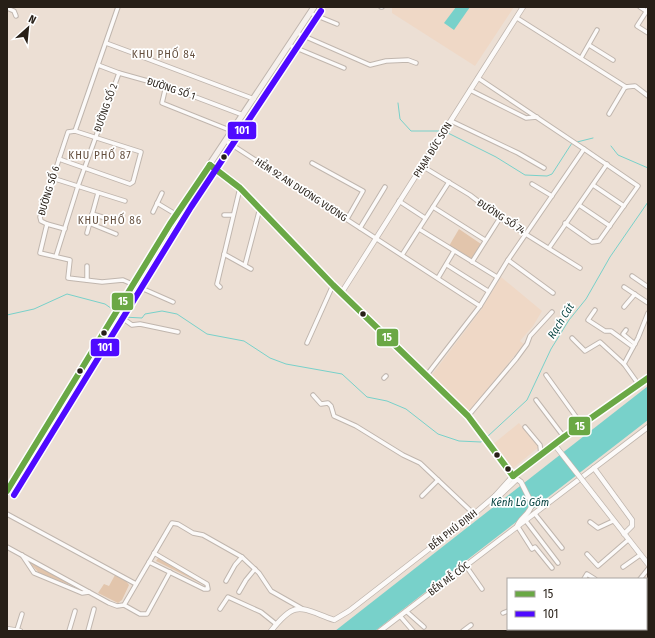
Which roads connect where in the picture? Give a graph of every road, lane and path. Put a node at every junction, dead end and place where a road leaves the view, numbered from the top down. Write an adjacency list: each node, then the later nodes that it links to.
1 (118, 7): 14 (street)
2 (314, 7): 7 (main road)
3 (523, 7): 9 (street, PHẠM ĐỨC SƠN)
4 (640, 7): 6 (street)
5 (7, 8): 8 (street)
6 (647, 10): 13 (street)
7 (310, 14): 10 (street); 12 (main road)
8 (16, 16)
9 (517, 18): 19 (street); 25 (street, PHẠM ĐỨC SƠN)
10 (337, 24)
11 (597, 30): 16 (street)
12 (297, 33): 15 (main road); 21 (street)
13 (648, 33)
14 (106, 44): 17 (street); 22 (street)
15 (289, 45): 23 (street); 30 (main road)
16 (589, 45): 19 (street); 20 (street)
17 (133, 53)
18 (140, 56): 30 (street)
19 (580, 58): 27 (street)
20 (613, 60)
21 (416, 63)
22 (98, 65): 24 (street, ĐƯỜNG SỐ 1); 35 (street)
23 (344, 68)
24 (119, 73): 26 (street, ĐƯỜNG SỐ 1); 37 (street, ĐƯỜNG SỐ 2)
25 (478, 78): 28 (street, PHẠM ĐỨC SƠN); 33 (street)
26 (166, 86): 32 (street, ĐƯỜNG SỐ 1); 36 (street)
27 (626, 87): 29 (street); 31 (street)
28 (470, 90): 33 (street); 34 (street, PHẠM ĐỨC SƠN)
29 (648, 96)
30 (254, 99): 32 (main road)
31 (610, 114)
32 (243, 115): 36 (main road)
33 (537, 117): 39 (street)
34 (451, 121): 44 (street, PHẠM ĐỨC SƠN); 46 (street)
35 (75, 131): 37 (street); 40 (street, ĐƯỜNG SỐ 6)
36 (232, 131): 38 (main road)
37 (95, 138): 45 (street, ĐƯỜNG SỐ 2); 45 (street)
38 (226, 141): 43 (main road); 71 (street, HẺM 92 AN DƯƠNG VƯƠNG)
39 (584, 149): 42 (street); 56 (street)
40 (59, 159): 45 (street); 47 (street, ĐƯỜNG SỐ 6)
41 (312, 164): 71 (street)
42 (607, 164): 50 (street); 61 (street)
43 (210, 165): 53 (street); 66 (main road)
44 (422, 166): 48 (street, ĐƯỜNG SỐ 74); 58 (street, PHẠM ĐỨC SƠN)
45 (84, 168): 51 (street, ĐƯỜNG SỐ 2)
46 (544, 168)
47 (52, 178): 51 (street); 75 (street, ĐƯỜNG SỐ 6)
48 (449, 182): 62 (street); 70 (street, ĐƯỜNG SỐ 74)
49 (532, 184): 56 (street)
50 (593, 185): 60 (street); 61 (street)
51 (78, 186): 54 (street); 78 (street, ĐƯỜNG SỐ 2)
52 (385, 187): 77 (street)
53 (240, 188): 63 (street); 68 (street)
54 (98, 193): 57 (street); 65 (street)
55 (162, 193): 59 (street)
56 (552, 196): 81 (street)
57 (125, 201)
58 (399, 201): 69 (street); 83 (street, PHẠM ĐỨC SƠN)
59 (157, 203): 64 (street); 66 (street)
60 (579, 205): 74 (street); 76 (street)
61 (624, 206): 76 (street)
62 (433, 207): 69 (street); 84 (street)
63 (260, 208): 92 (street); 103 (street)
64 (152, 212)
65 (92, 214): 72 (street); 73 (street)
66 (177, 215): 101 (main road)
67 (224, 215): 68 (street)
68 (233, 215): 87 (street)
69 (425, 218): 79 (street)
70 (500, 218): 81 (street, ĐƯỜNG SỐ 74); 84 (street)
71 (346, 220): 77 (street, HẺM 92 AN DƯƠNG VƯƠNG)
72 (119, 222)
73 (90, 223): 80 (street); 82 (street)
74 (565, 223): 76 (street); 85 (street)
75 (47, 224): 78 (street); 89 (street, ĐƯỜNG SỐ 6)
76 (610, 226)
77 (360, 228): 83 (street, HẺM 92 AN DƯƠNG VƯƠNG)
78 (65, 229): 89 (street, ĐƯỜNG SỐ 2)
79 (419, 229): 86 (street); 88 (street)
80 (87, 233)
81 (526, 233): 85 (street, ĐƯỜNG SỐ 74); 90 (street)
82 (116, 234)
83 (376, 239): 88 (street, HẺM 92 AN DƯƠNG VƯƠNG); 107 (street, PHẠM ĐỨC SƠN)
84 (485, 240): 91 (street)
85 (549, 248): 95 (street, ĐƯỜNG SỐ 74)
86 (454, 251): 91 (street); 93 (street)
87 (224, 254): 92 (street); 102 (street)
88 (402, 255): 99 (street, HẺM 92 AN DƯƠNG VƯƠNG)
89 (56, 256): 100 (street)
90 (508, 260): 98 (street); 108 (street)
91 (472, 262): 98 (street)
92 (245, 265): 96 (street)
93 (447, 265): 99 (street); 106 (street)
94 (87, 266): 100 (street)
95 (580, 268)
96 (251, 269)
97 (632, 276): 105 (street)
98 (497, 277): 106 (street)
99 (438, 278): 112 (street, HẺM 92 AN DƯƠNG VƯƠNG)
100 (87, 280): 101 (street)
101 (133, 284): 110 (street); 117 (main road)
102 (219, 285)
103 (333, 285): 107 (street); 121 (street)
104 (624, 287): 109 (street)
105 (648, 287)
106 (488, 291): 112 (street)
107 (342, 292): 125 (street)
108 (553, 293)
109 (635, 294): 111 (street); 113 (street)
110 (173, 302)
111 (648, 303)
112 (480, 306): 125 (street)
113 (624, 307)
114 (595, 310): 122 (street)
115 (552, 312): 130 (street)
116 (648, 313): 122 (street)
117 (115, 315): 119 (street); 140 (main road)
118 (626, 330): 122 (street)
119 (178, 332)
120 (572, 338): 123 (street)
121 (306, 343)
122 (634, 346): 123 (street)
123 (624, 364): 127 (street)
124 (546, 375): 131 (street)
125 (426, 376): 130 (street)
126 (648, 378): 127 (street, BẾN PHÚ ĐỊNH)
127 (639, 385): 131 (street, BẾN PHÚ ĐỊNH)
128 (313, 395): 139 (street)
129 (536, 400): 134 (street)
130 (468, 416): 138 (street)
131 (582, 424): 134 (street, BẾN PHÚ ĐỊNH)
132 (525, 426): 136 (street)
133 (648, 427): 137 (street, BẾN MỄ CỐC)
134 (564, 437): 135 (street, BẾN PHÚ ĐỊNH)
135 (554, 444): 136 (street, BẾN PHÚ ĐỊNH); 147 (street, bridge)
136 (541, 454): 138 (street, BẾN PHÚ ĐỊNH)
137 (594, 468): 145 (street, BẾN MỄ CỐC); 150 (street)
138 (513, 476): 142 (street, BẾN PHÚ ĐỊNH)
139 (438, 480): 141 (street); 144 (street)
140 (7, 491)
141 (422, 496)
142 (495, 496): 144 (street, BẾN PHÚ ĐỊNH); 146 (street)
143 (7, 514): 172 (street)
144 (474, 514): 177 (street, BẾN PHÚ ĐỊNH)
145 (535, 514): 146 (street, BẾN MỄ CỐC); 153 (street)
146 (524, 520): 149 (street, BẾN MỄ CỐC); 160 (street)
147 (613, 520): 148 (street); 150 (street)
148 (590, 522)
149 (518, 527): 162 (street, BẾN MỄ CỐC); 164 (street)
150 (624, 534): 151 (street)
151 (628, 540): 155 (street); 157 (street)
152 (7, 546): 156 (street)
153 (562, 548)
154 (154, 553): 158 (street); 159 (street); 167 (street)
155 (587, 554)
156 (22, 555): 174 (street); 174 (street)
157 (640, 555): 161 (street); 163 (street)
158 (242, 557): 165 (street); 171 (street)
159 (149, 562): 167 (street); 172 (street)
160 (558, 563)
161 (648, 564)
162 (466, 566): 173 (street); 181 (street, BẾN MỄ CỐC)
163 (623, 567)
164 (552, 568)
165 (256, 569): 175 (street); 177 (street)
166 (648, 569): 170 (street)
167 (170, 572): 176 (street)
168 (585, 578): 169 (street)
169 (593, 578)
170 (641, 578)
171 (226, 581)
172 (136, 584): 176 (street)
173 (482, 590)
174 (89, 592): 176 (street)
175 (239, 592)
176 (124, 604)
177 (301, 608): 186 (street)
178 (94, 609): 192 (street)
179 (220, 609): 186 (street)
180 (75, 611): 191 (street)
181 (406, 611): 185 (street, BẾN MỄ CỐC); 188 (street)
182 (507, 612): 183 (street)
183 (504, 613)
184 (22, 614): 190 (street)
185 (400, 616): 194 (street, BẾN MỄ CỐC); 195 (street)
186 (276, 624): 193 (street)
187 (471, 625): 196 (street)
188 (424, 627)
189 (7, 629): 190 (street)
190 (19, 631)
191 (69, 631)
192 (88, 631)
193 (271, 631)
194 (380, 631)
195 (413, 631)
196 (462, 631)

